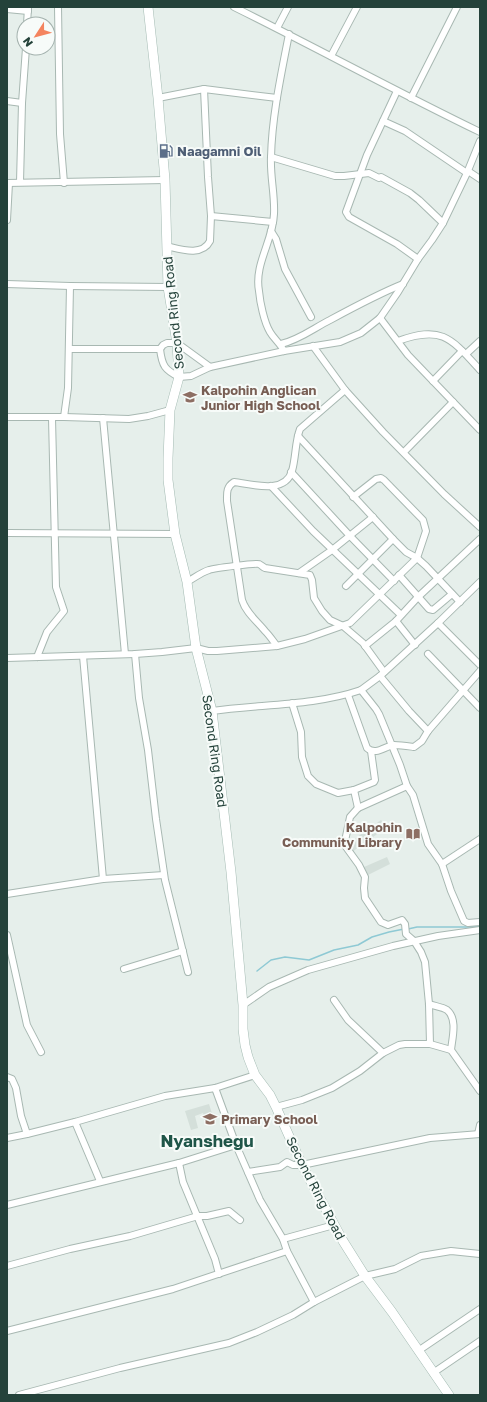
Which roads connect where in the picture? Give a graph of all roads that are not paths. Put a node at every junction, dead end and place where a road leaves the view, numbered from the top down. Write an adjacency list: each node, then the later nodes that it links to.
1 (58, 7): 30 (street)
2 (148, 7): 15 (street, Second Ring Road)
3 (234, 7): 9 (street)
4 (288, 7): 9 (street)
5 (357, 7): 12 (street)
6 (457, 7): 17 (street)
7 (7, 9): 8 (street)
8 (28, 9)
9 (277, 28): 10 (street)
10 (288, 34): 12 (street); 16 (street)
11 (25, 56): 19 (street)
12 (332, 56): 14 (street)
13 (204, 88): 15 (street); 16 (street); 31 (street)
14 (397, 91): 17 (street); 20 (street)
15 (158, 98): 27 (street, Second Ring Road)
16 (276, 98): 23 (street)
17 (411, 98): 21 (street)
18 (7, 101): 19 (street)
19 (22, 103): 28 (street)
20 (383, 121): 24 (street); 25 (street)
21 (480, 132)
22 (480, 141): 24 (street)
23 (271, 157): 25 (street); 33 (street)
24 (467, 172): 26 (street); 34 (street)
25 (359, 175): 34 (street); 37 (street)
26 (480, 179)
27 (165, 180): 30 (street); 36 (street, Second Ring Road)
28 (20, 182): 29 (street); 30 (street)
29 (8, 183): 32 (street)
30 (64, 183)
31 (211, 216): 33 (street); 36 (street)
32 (7, 220)
33 (273, 222): 35 (street)
34 (443, 223): 37 (street)
35 (272, 231): 42 (street); 47 (street)
36 (166, 246): 41 (street, Second Ring Road)
37 (418, 259): 39 (street)
38 (7, 284): 40 (street)
39 (403, 284): 43 (street); 47 (street)
40 (70, 286): 41 (street); 49 (street)
41 (168, 287): 46 (street, Second Ring Road)
42 (311, 317)
43 (380, 318): 44 (street); 48 (street)
44 (398, 341): 52 (street); 56 (street)
45 (480, 341): 52 (street)
46 (177, 343): 50 (street); 53 (street); 55 (street, Second Ring Road)
47 (281, 344): 51 (street)
48 (313, 346): 51 (street); 57 (street)
49 (69, 349): 50 (street); 61 (street)
50 (160, 349): 55 (street)
51 (284, 351): 53 (street)
52 (464, 353): 54 (street); 56 (street)
53 (210, 367): 55 (street)
54 (480, 370)
55 (179, 378): 59 (street, Second Ring Road)
56 (433, 381): 58 (street)
57 (345, 390): 65 (street); 66 (street)
58 (453, 402): 64 (street); 66 (street)
59 (170, 410): 63 (street); 75 (street, Second Ring Road)
60 (7, 417): 62 (street)
61 (64, 417): 62 (street); 63 (street)
62 (52, 418): 73 (street)
63 (103, 418): 74 (street)
64 (480, 428)
65 (298, 436): 67 (street); 69 (street)
66 (404, 452): 71 (street)
67 (292, 472): 68 (street); 76 (street)
68 (271, 486): 79 (street); 82 (street)
69 (353, 497): 70 (street); 80 (street)
70 (373, 517): 76 (street); 77 (street)
71 (480, 527)
72 (7, 533): 73 (street)
73 (54, 534): 74 (street); 107 (street)
74 (114, 534): 75 (street); 103 (street)
75 (175, 534): 88 (street, Second Ring Road)
76 (350, 536): 79 (street); 81 (street)
77 (393, 539): 80 (street); 81 (street)
78 (480, 539): 86 (street)
79 (332, 550): 83 (street); 84 (street)
80 (417, 558): 85 (street); 86 (street)
81 (372, 559): 84 (street); 87 (street)
82 (236, 566): 83 (street); 88 (street); 100 (street)
83 (299, 573): 98 (street)
84 (358, 574): 90 (street); 91 (street)
85 (399, 575): 87 (street); 93 (street)
86 (438, 578): 92 (street); 93 (street)
87 (394, 581): 91 (street)
88 (187, 582): 102 (street, Second Ring Road)
89 (480, 582): 94 (street)
90 (346, 586)
91 (380, 594): 95 (street); 98 (street)
92 (452, 594): 93 (street); 94 (street)
93 (418, 597): 95 (street)
94 (460, 602): 97 (street)
95 (401, 615): 96 (street)
96 (396, 621): 99 (street); 101 (street)
97 (438, 622): 99 (street); 109 (street)
98 (343, 626): 100 (street); 101 (street)
99 (415, 644): 111 (street)
100 (277, 646): 102 (street)
101 (365, 646): 111 (street)
102 (196, 648): 104 (street); 117 (street, Second Ring Road)
103 (125, 654): 104 (street); 106 (street)
104 (135, 654): 126 (street)
105 (428, 654): 113 (street)
106 (83, 656): 107 (street); 127 (street)
107 (37, 657): 108 (street)
108 (7, 658)
109 (480, 665)
110 (480, 671): 113 (street)
111 (382, 674): 112 (street); 118 (street)
112 (361, 690): 114 (street); 119 (street)
113 (463, 690): 116 (street); 118 (street)
114 (348, 694): 115 (street); 120 (street)
115 (292, 703): 117 (street); 122 (street)
116 (480, 708)
117 (212, 711): 138 (street, Second Ring Road)
118 (428, 731): 119 (street)
119 (393, 745): 120 (street); 121 (street)
120 (371, 752): 122 (street)
121 (407, 786): 123 (street); 125 (street)
122 (354, 790): 123 (street)
123 (358, 808): 132 (street)
124 (480, 840): 125 (street)
125 (442, 864): 129 (street)
126 (164, 875): 127 (street); 133 (street)
127 (103, 879): 128 (street)
128 (7, 894)
129 (480, 922)
130 (480, 930): 132 (street)
131 (7, 935): 141 (street)
132 (414, 941): 137 (street); 138 (street)
133 (183, 951): 134 (street); 135 (street)
134 (124, 968)
135 (188, 972)
136 (334, 1000): 142 (street)
137 (429, 1004): 139 (street); 140 (street)
138 (243, 1005): 143 (street, Second Ring Road)
139 (430, 1044): 140 (street); 142 (street)
140 (451, 1050): 146 (street)
141 (41, 1052)
142 (383, 1053): 147 (street)
143 (255, 1074): 145 (street); 147 (street, Second Ring Road)
144 (7, 1077): 150 (street)
145 (215, 1088): 148 (street); 153 (street)
146 (480, 1091)
147 (276, 1107): 155 (street, Second Ring Road)
148 (75, 1122): 150 (street); 157 (street)
149 (480, 1125): 151 (street)
150 (27, 1134): 152 (street)
151 (479, 1134): 155 (street)
152 (7, 1138)
153 (236, 1145): 154 (street); 156 (street)
154 (179, 1163): 157 (street); 159 (street)
155 (302, 1165): 156 (street); 161 (street, Second Ring Road)
156 (248, 1172): 162 (street)
157 (100, 1181): 158 (street)
158 (7, 1205)
159 (198, 1216): 160 (street); 165 (street); 166 (street)
160 (240, 1220)
161 (334, 1225): 162 (street); 167 (street, Second Ring Road)
162 (283, 1239): 163 (street)
163 (287, 1251): 166 (street); 168 (street)
164 (480, 1254): 167 (street)
165 (7, 1266)
166 (219, 1274): 170 (street)
167 (365, 1276): 168 (street); 172 (street, Second Ring Road)
168 (314, 1302): 174 (street)
169 (480, 1309): 172 (street)
170 (7, 1331)
171 (480, 1341): 173 (street)
172 (418, 1351): 173 (street, Second Ring Road)
173 (434, 1373): 175 (street, Second Ring Road)
174 (19, 1395)
175 (449, 1395)

